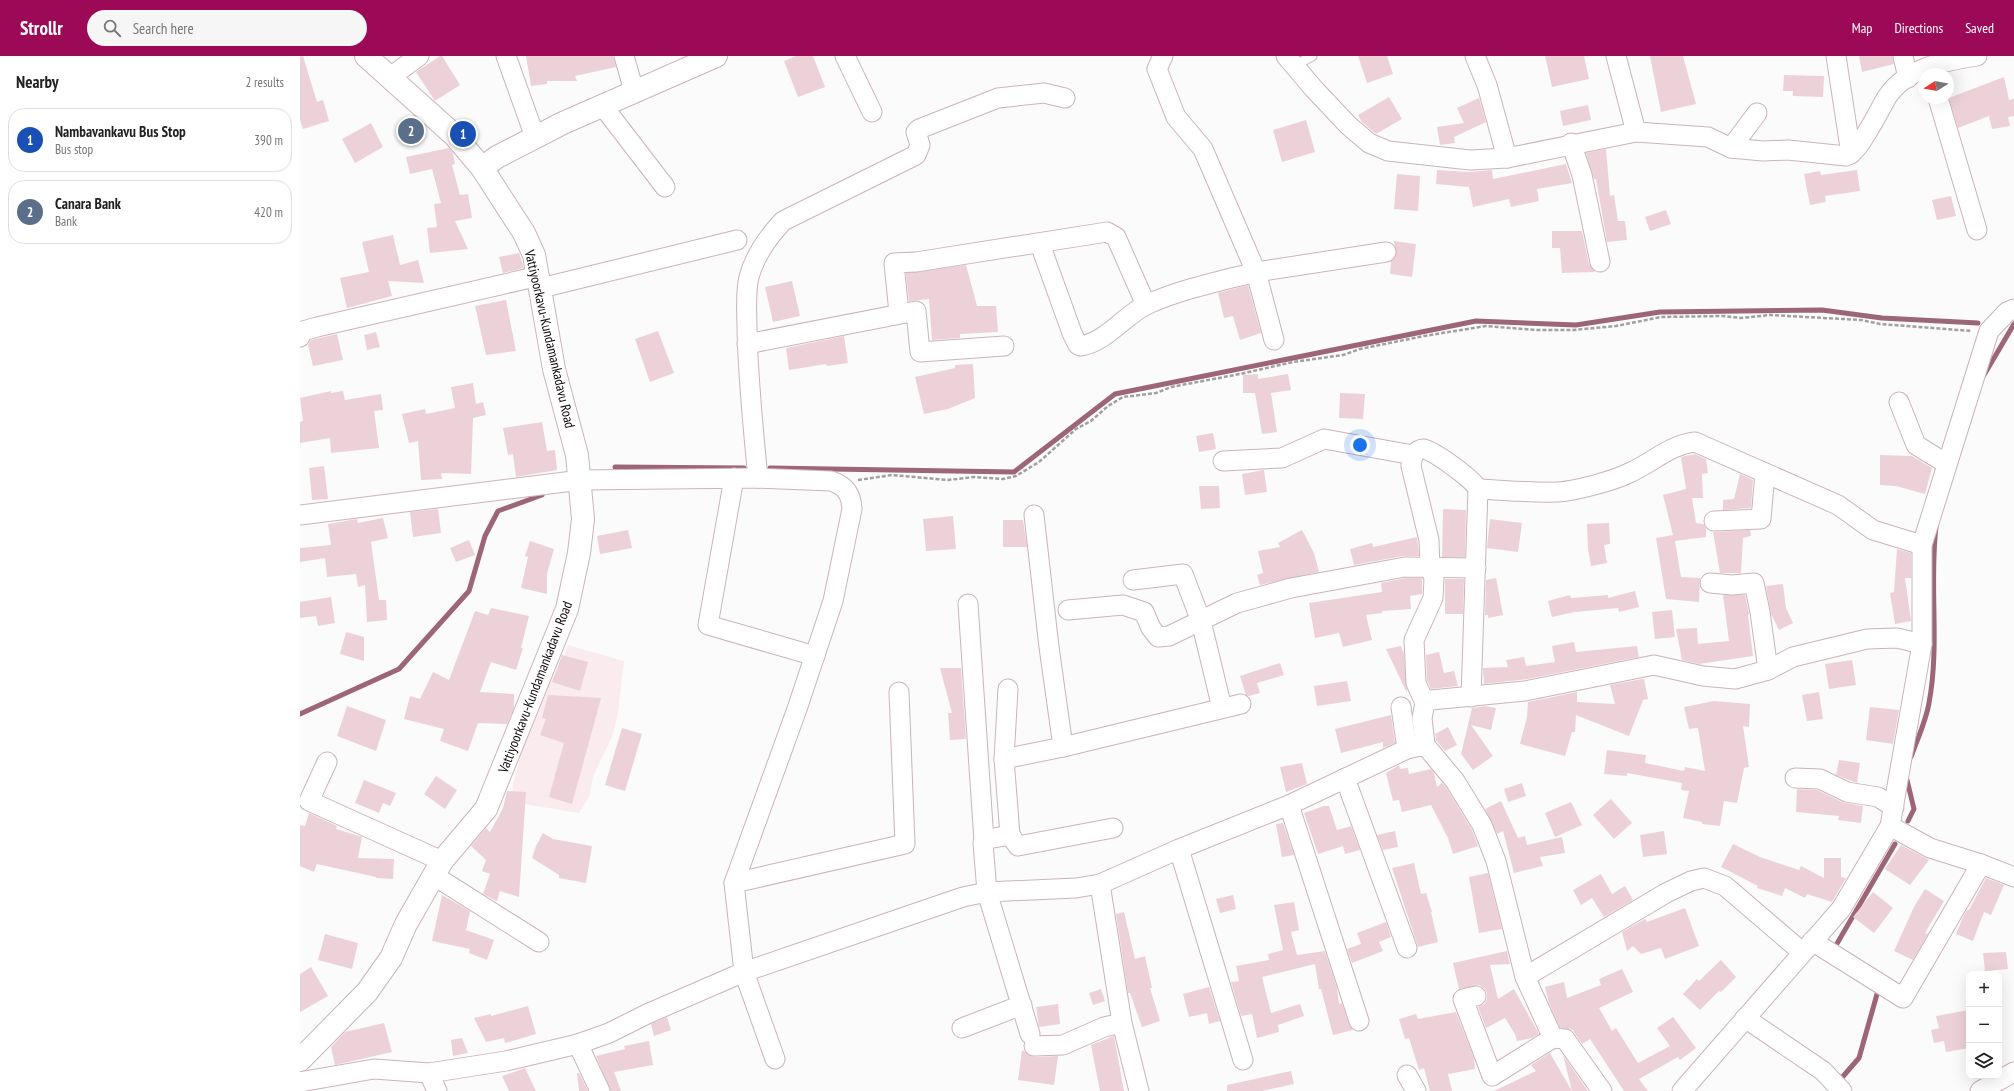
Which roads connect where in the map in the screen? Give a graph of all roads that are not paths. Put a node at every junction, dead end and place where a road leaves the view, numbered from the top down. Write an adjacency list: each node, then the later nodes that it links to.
1 (366, 56): 17 (street, Vattiyoorkavu-Kundamankadavu Road)
2 (419, 56): 17 (street)
3 (506, 56): 26 (street)
4 (624, 56): 19 (street)
5 (716, 56): 19 (street)
6 (845, 56): 23 (street)
7 (1163, 56): 38 (street)
8 (1312, 56): 14 (lane)
9 (1475, 56): 30 (street)
10 (1616, 56): 25 (street)
11 (1836, 56): 29 (street)
12 (1903, 56): 18 (street)
13 (1977, 56): 15 (street)
14 (1290, 61): 30 (street)
15 (1937, 68)
16 (1918, 74): 18 (street)
17 (389, 78): 31 (street, Vattiyoorkavu-Kundamankadavu Road)
18 (1908, 78): 29 (street)
19 (634, 90): 22 (street)
20 (1065, 98): 45 (street)
21 (1940, 104): 33 (street)
22 (602, 105): 26 (street); 32 (street)
23 (872, 112)
24 (1756, 113): 28 (street)
25 (1636, 132): 27 (street); 28 (street)
26 (535, 137): 31 (street)
27 (1571, 143): 30 (street); 37 (street)
28 (1732, 148): 29 (street)
29 (1851, 154)
30 (1507, 158)
31 (482, 168): 39 (street, Vattiyoorkavu-Kundamankadavu Road)
32 (665, 187)
33 (1977, 230)
34 (737, 240): 39 (street)
35 (1040, 244): 40 (street); 40 (street); 42 (street)
36 (1386, 252): 38 (street)
37 (1600, 262)
38 (1256, 272): 40 (street); 44 (street)
39 (540, 282): 43 (street); 54 (street, Vattiyoorkavu-Kundamankadavu Road)
40 (1146, 305)
41 (2014, 309): 50 (street)
42 (899, 313): 45 (street); 46 (street)
43 (300, 337)
44 (1274, 340)
45 (747, 344): 53 (street)
46 (1004, 346)
47 (1899, 402): 50 (street)
48 (1413, 455): 49 (street); 55 (street); 60 (street)
49 (1223, 461)
50 (1947, 464): 59 (street)
51 (1765, 473): 55 (street); 58 (street); 59 (street)
52 (734, 478): 53 (street); 54 (street); 68 (street)
53 (758, 478): 68 (street)
54 (581, 480): 56 (street); 91 (street, Vattiyoorkavu-Kundamankadavu Road)
55 (1478, 489): 61 (street)
56 (300, 515)
57 (1034, 515): 77 (street)
58 (1714, 521)
59 (1922, 545): 67 (street)
60 (1430, 568): 61 (street); 66 (street); 73 (street)
61 (1476, 568): 72 (street)
62 (1133, 580): 66 (street)
63 (1710, 583): 69 (street)
64 (968, 604): 88 (street)
65 (1068, 610): 66 (street)
66 (1201, 621): 76 (street)
67 (1922, 644): 69 (street); 84 (street)
68 (815, 656): 93 (street)
69 (1768, 670): 72 (street)
70 (1008, 689): 79 (street)
71 (899, 692): 93 (street)
72 (1470, 697): 73 (street)
73 (1425, 703): 78 (street)
74 (1241, 704): 76 (street)
75 (1401, 707): 78 (street)
76 (1222, 708): 77 (street)
77 (1063, 747): 79 (street)
78 (1416, 747): 81 (street); 100 (street)
79 (1004, 759): 87 (street)
80 (327, 762): 91 (street)
81 (1345, 778): 83 (street); 98 (street)
82 (1795, 778): 84 (street)
83 (1289, 805): 89 (street); 104 (street)
84 (1894, 807): 85 (street)
85 (1890, 826): 90 (street); 97 (street)
86 (1113, 828): 87 (street)
87 (1010, 835): 88 (street)
88 (984, 841): 95 (street)
89 (1179, 849): 94 (street); 111 (street)
90 (1981, 864): 92 (street); 97 (street)
91 (438, 868): 96 (street); 110 (street, Vattiyoorkavu-Kundamankadavu Road)
92 (2014, 877)
93 (734, 883): 99 (street)
94 (1100, 884): 95 (street); 105 (street)
95 (987, 892): 99 (street); 102 (street)
96 (539, 942)
97 (1807, 947): 100 (street); 103 (street)
98 (1407, 948)
99 (744, 972): 108 (street); 109 (street)
100 (1525, 977): 107 (street)
101 (1476, 996): 107 (street)
102 (1022, 1006): 105 (street); 106 (street)
103 (1745, 1018): 119 (street); 120 (street)
104 (1359, 1021)
105 (1122, 1023): 117 (street)
106 (962, 1028)
107 (1553, 1038): 118 (street)
108 (578, 1044): 113 (street); 116 (street)
109 (775, 1059)
110 (300, 1060)
111 (1243, 1060)
112 (2014, 1072): 121 (street)
113 (428, 1073): 114 (street); 115 (street)
114 (300, 1082)
115 (437, 1091)
116 (600, 1091)
117 (1139, 1091)
118 (1602, 1091)
119 (1682, 1091)
120 (1842, 1091)
121 (1980, 1091)

